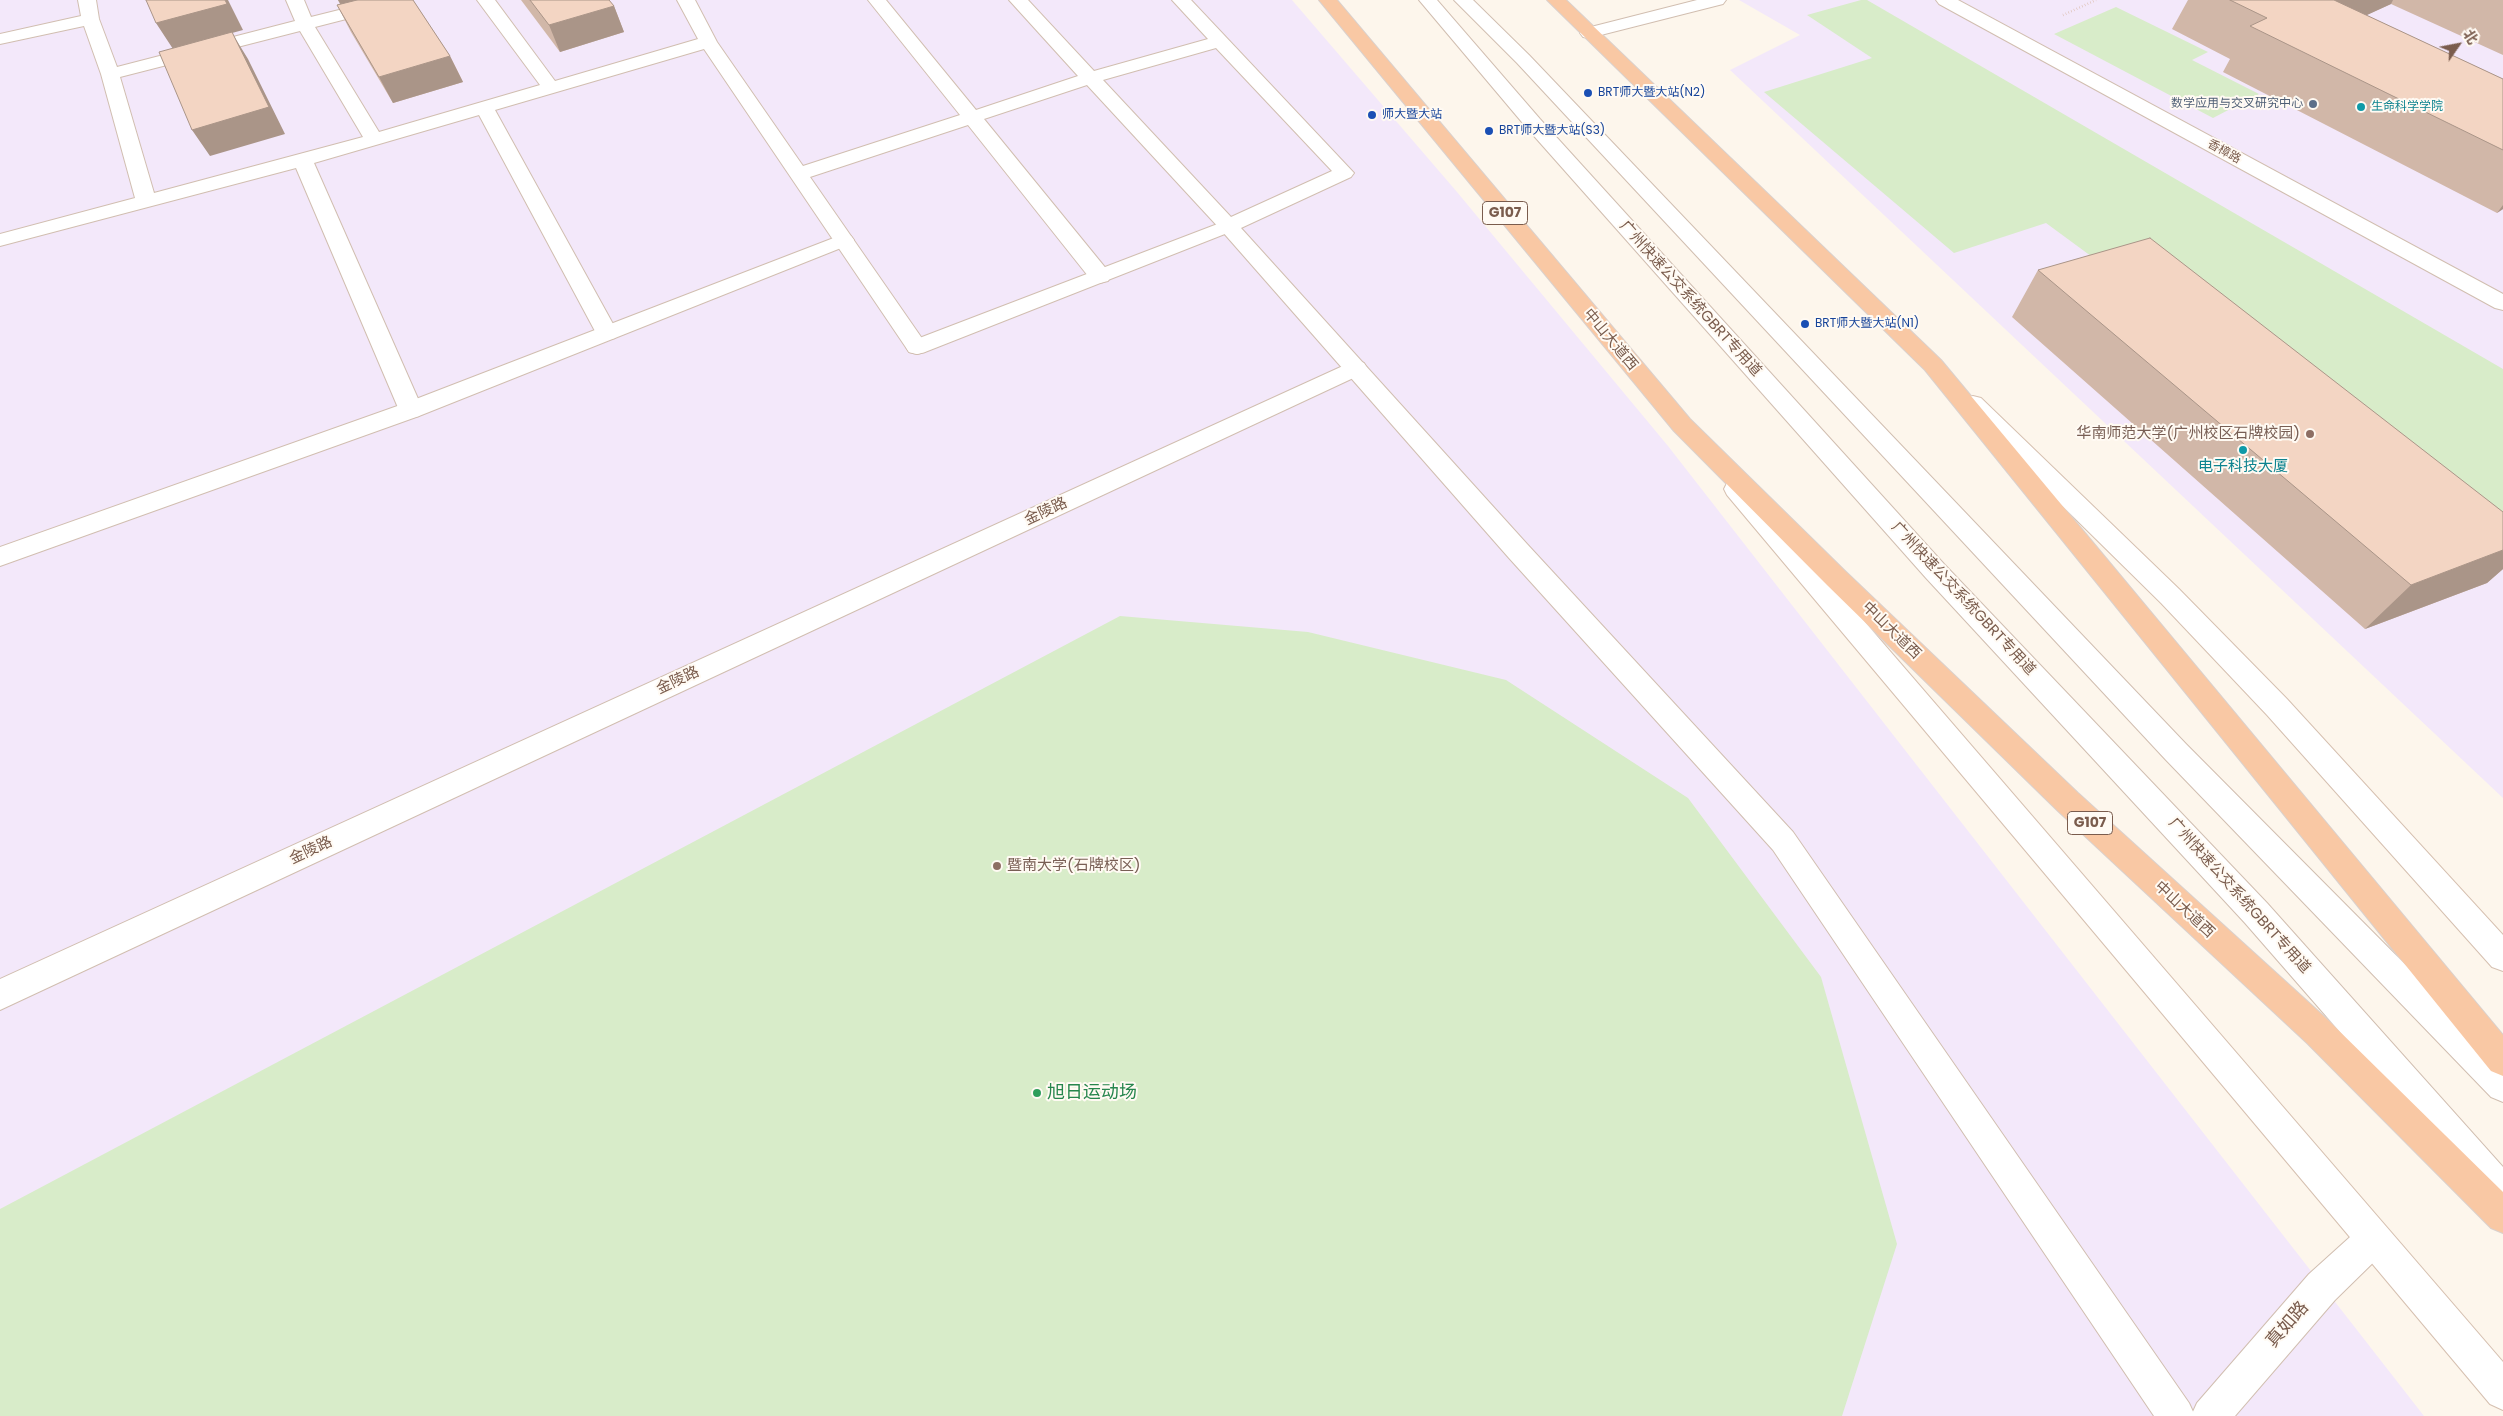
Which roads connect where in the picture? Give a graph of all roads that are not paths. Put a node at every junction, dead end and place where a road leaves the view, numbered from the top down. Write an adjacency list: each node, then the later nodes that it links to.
1 (87, 0): 15 (street)
2 (295, 0): 16 (street)
3 (399, 0): 16 (street)
4 (486, 0): 23 (street)
5 (686, 0): 20 (street)
6 (877, 0): 25 (street)
7 (1018, 0): 22 (street)
8 (1181, 0): 19 (street)
9 (1328, 0): 41 (highway, 中山大道西 / G107)
10 (1428, 0): 47 (street, 广州快速公交系统GBRT专用道)
11 (1463, 0): 46 (street)
12 (1556, 0): 17 (highway)
13 (1717, 0): 17 (street)
14 (1945, 0): 35 (street, 香樟路)
15 (90, 19): 18 (street); 21 (street)
16 (305, 25): 21 (street); 26 (street)
17 (1589, 33): 38 (highway)
18 (0, 40)
19 (1220, 41): 22 (street); 30 (street)
20 (708, 42): 23 (street); 28 (street)
21 (110, 74): 29 (street)
22 (1090, 78): 25 (street); 30 (street)
23 (551, 88): 24 (street)
24 (485, 108): 26 (street); 37 (street)
25 (971, 116): 28 (street); 33 (street)
26 (373, 138): 27 (street)
27 (303, 160): 29 (street); 40 (street)
28 (799, 174): 32 (street)
29 (146, 201): 31 (street)
30 (1228, 226): 33 (street); 39 (street)
31 (0, 240)
32 (844, 240): 33 (street); 37 (street)
33 (1100, 276)
34 (2503, 280): 35 (street)
35 (2484, 293): 36 (street, 香樟路)
36 (2503, 303)
37 (607, 333): 40 (street)
38 (1933, 365): 43 (street); 45 (highway)
39 (1356, 368): 44 (street, 金陵路); 51 (street)
40 (411, 410): 42 (street)
41 (1682, 425): 48 (highway, 中山大道西 / G107); 49 (street)
42 (0, 557)
43 (2503, 957)
44 (0, 995)
45 (2503, 1060)
46 (2503, 1086)
47 (2503, 1193)
48 (2503, 1216)
49 (2372, 1240): 50 (street); 52 (street, 真如路)
50 (2503, 1391)
51 (2176, 1416)
52 (2210, 1416)

